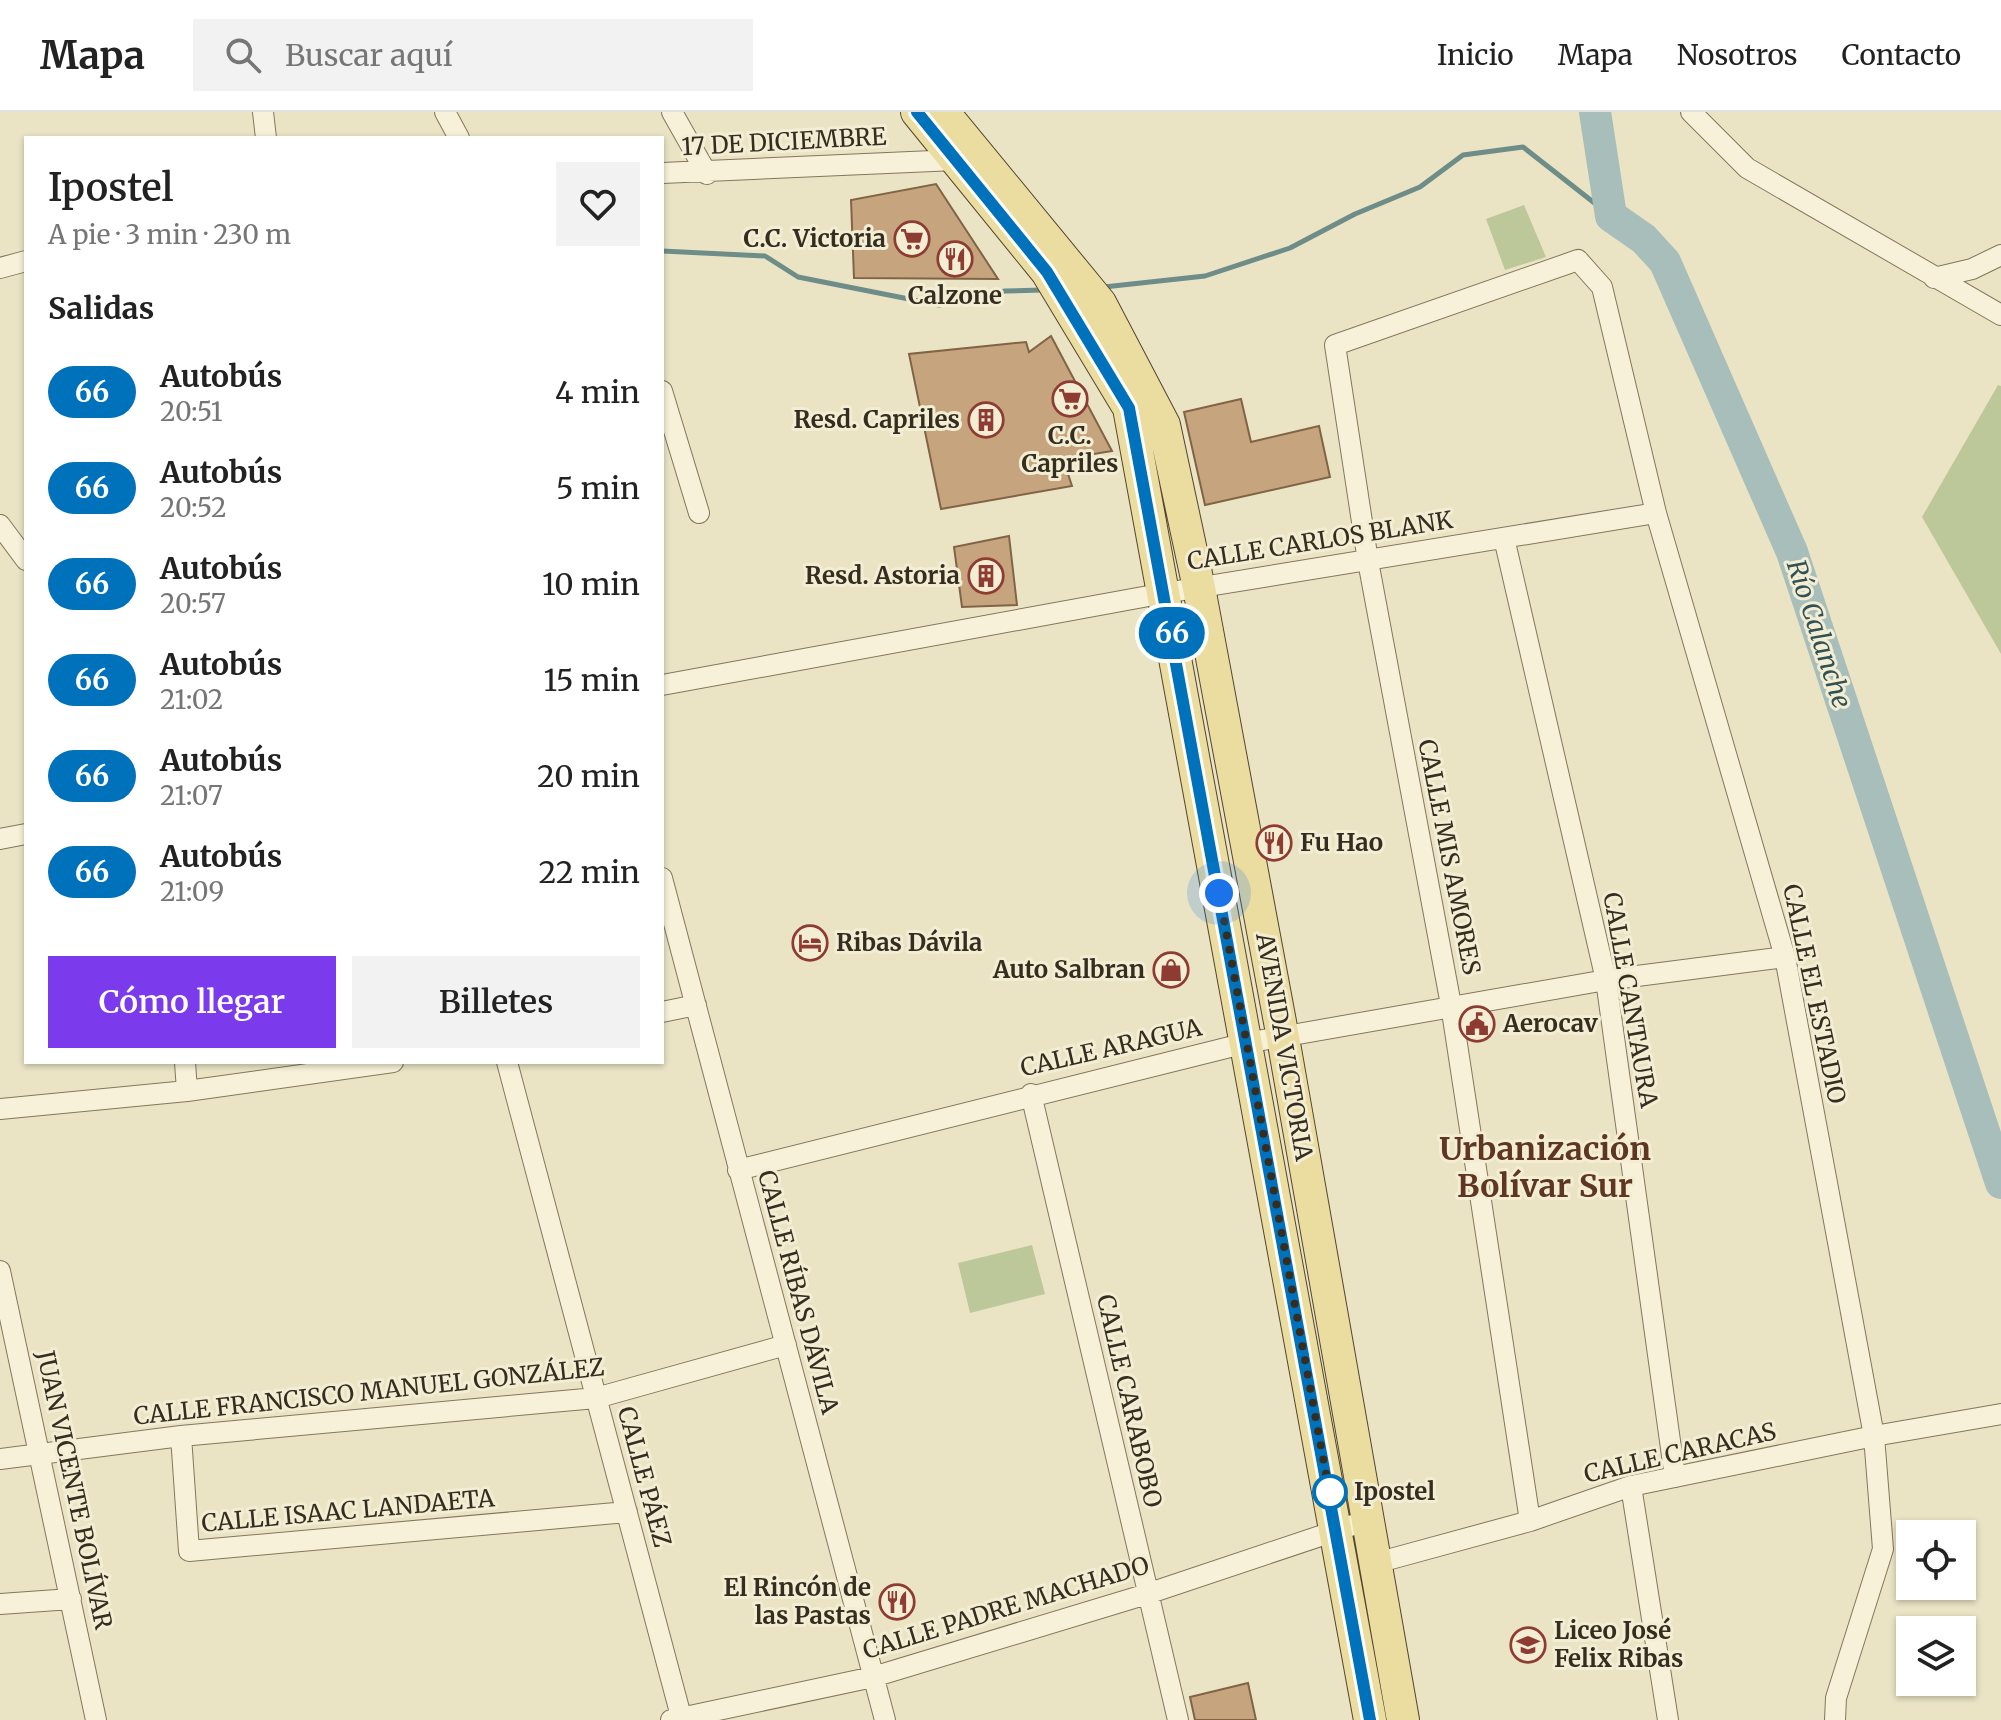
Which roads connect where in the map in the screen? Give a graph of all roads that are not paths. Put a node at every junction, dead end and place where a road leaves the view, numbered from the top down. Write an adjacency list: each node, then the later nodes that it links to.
1 (263, 112): 7 (street)
2 (445, 112): 8 (street)
3 (672, 112): 11 (street)
4 (917, 112): 9 (main road, AVENIDA VICTORIA)
5 (943, 112): 15 (main road, AVENIDA VICTORIA)
6 (1691, 112): 16 (street)
7 (266, 136)
8 (458, 136)
9 (956, 160): 11 (street, 17 DE DICIEMBRE); 15 (main road, AVENIDA VICTORIA)
10 (664, 173): 11 (street, 17 DE DICIEMBRE)
11 (707, 174)
12 (2001, 255): 16 (street)
13 (24, 262): 14 (street)
14 (0, 268)
15 (1060, 269): 18 (main road, AVENIDA VICTORIA)
16 (1934, 278): 19 (street)
17 (1602, 287): 22 (street, CALLE EL ESTADIO); 26 (street, CALLE MIS AMORES)
18 (1086, 306): 27 (main road, AVENIDA VICTORIA); 28 (main road, AVENIDA VICTORIA)
19 (2001, 315)
20 (666, 420): 21 (street)
21 (699, 513)
22 (1656, 513): 24 (street, CALLE CARLOS BLANK); 33 (street, CALLE EL ESTADIO)
23 (0, 525): 25 (street)
24 (1504, 538): 26 (street, CALLE CARLOS BLANK); 34 (street, CALLE CANTAURA)
25 (24, 557)
26 (1368, 561): 27 (street, CALLE CARLOS BLANK); 36 (street, CALLE MIS AMORES)
27 (1199, 588): 28 (street, CALLE CARLOS BLANK); 38 (main road, AVENIDA VICTORIA)
28 (1165, 593): 29 (street, CALLE CARLOS BLANK); 39 (main road, AVENIDA VICTORIA)
29 (664, 685)
30 (24, 834): 31 (street)
31 (0, 839)
32 (664, 885): 35 (street, CALLE RÍBAS DÁVILA)
33 (1785, 957): 34 (street, CALLE ARAGUA); 52 (street, CALLE EL ESTADIO)
34 (1606, 980): 36 (street, CALLE ARAGUA); 55 (street, CALLE CANTAURA)
35 (696, 1005): 37 (street); 46 (street, CALLE RÍBAS DÁVILA)
36 (1451, 1005): 38 (street, CALLE ARAGUA); 58 (street, CALLE MIS AMORES)
37 (664, 1012)
38 (1283, 1038): 39 (street, CALLE ARAGUA); 59 (main road, AVENIDA VICTORIA)
39 (1246, 1043): 44 (street, CALLE ARAGUA); 59 (main road, AVENIDA VICTORIA)
40 (185, 1064): 43 (street)
41 (379, 1064): 43 (street)
42 (508, 1064): 49 (street, CALLE PÁEZ)
43 (187, 1091): 45 (street)
44 (1031, 1094): 46 (street, CALLE ARAGUA); 61 (street, CALLE CARABOBO)
45 (0, 1109)
46 (738, 1170): 48 (street, CALLE RÍBAS DÁVILA)
47 (0, 1271): 53 (street, JUAN VICENTE BOLÍVAR)
48 (786, 1345): 49 (street, CALLE FRANCISCO MANUEL GONZÁLEZ); 64 (street, CALLE RÍBAS DÁVILA)
49 (596, 1398): 51 (street, CALLE FRANCISCO MANUEL GONZÁLEZ); 57 (street, CALLE PÁEZ)
50 (2001, 1414): 52 (street, CALLE CARACAS)
51 (181, 1436): 53 (street, CALLE FRANCISCO MANUEL GONZÁLEZ); 57 (street, CALLE ISAAC LANDAETA)
52 (1874, 1436): 55 (street, CALLE CARACAS); 72 (street, CALLE EL ESTADIO)
53 (40, 1457): 54 (street, CALLE FRANCISCO MANUEL GONZÁLEZ); 62 (street, JUAN VICENTE BOLÍVAR)
54 (0, 1459)
55 (1675, 1477): 56 (street, CALLE CARACAS)
56 (1631, 1486): 58 (street, CALLE CARACAS); 71 (street)
57 (627, 1512): 65 (street, CALLE PÁEZ)
58 (1530, 1521): 60 (street, CALLE CARACAS)
59 (1352, 1526): 60 (main road, AVENIDA VICTORIA); 61 (street, CALLE PADRE MACHADO); 69 (main road, AVENIDA VICTORIA)
60 (1376, 1563): 70 (main road, AVENIDA VICTORIA)
61 (1147, 1594): 64 (street, CALLE PADRE MACHADO); 68 (street, CALLE CARABOBO)
62 (71, 1599): 63 (street); 66 (street, JUAN VICENTE BOLÍVAR)
63 (0, 1604)
64 (873, 1677): 65 (street, CALLE PADRE MACHADO); 67 (street, CALLE RÍBAS DÁVILA)
65 (678, 1719)
66 (96, 1720)
67 (885, 1720)
68 (1178, 1720)
69 (1370, 1720)
70 (1403, 1720)
71 (1668, 1720)
72 (1835, 1720)

